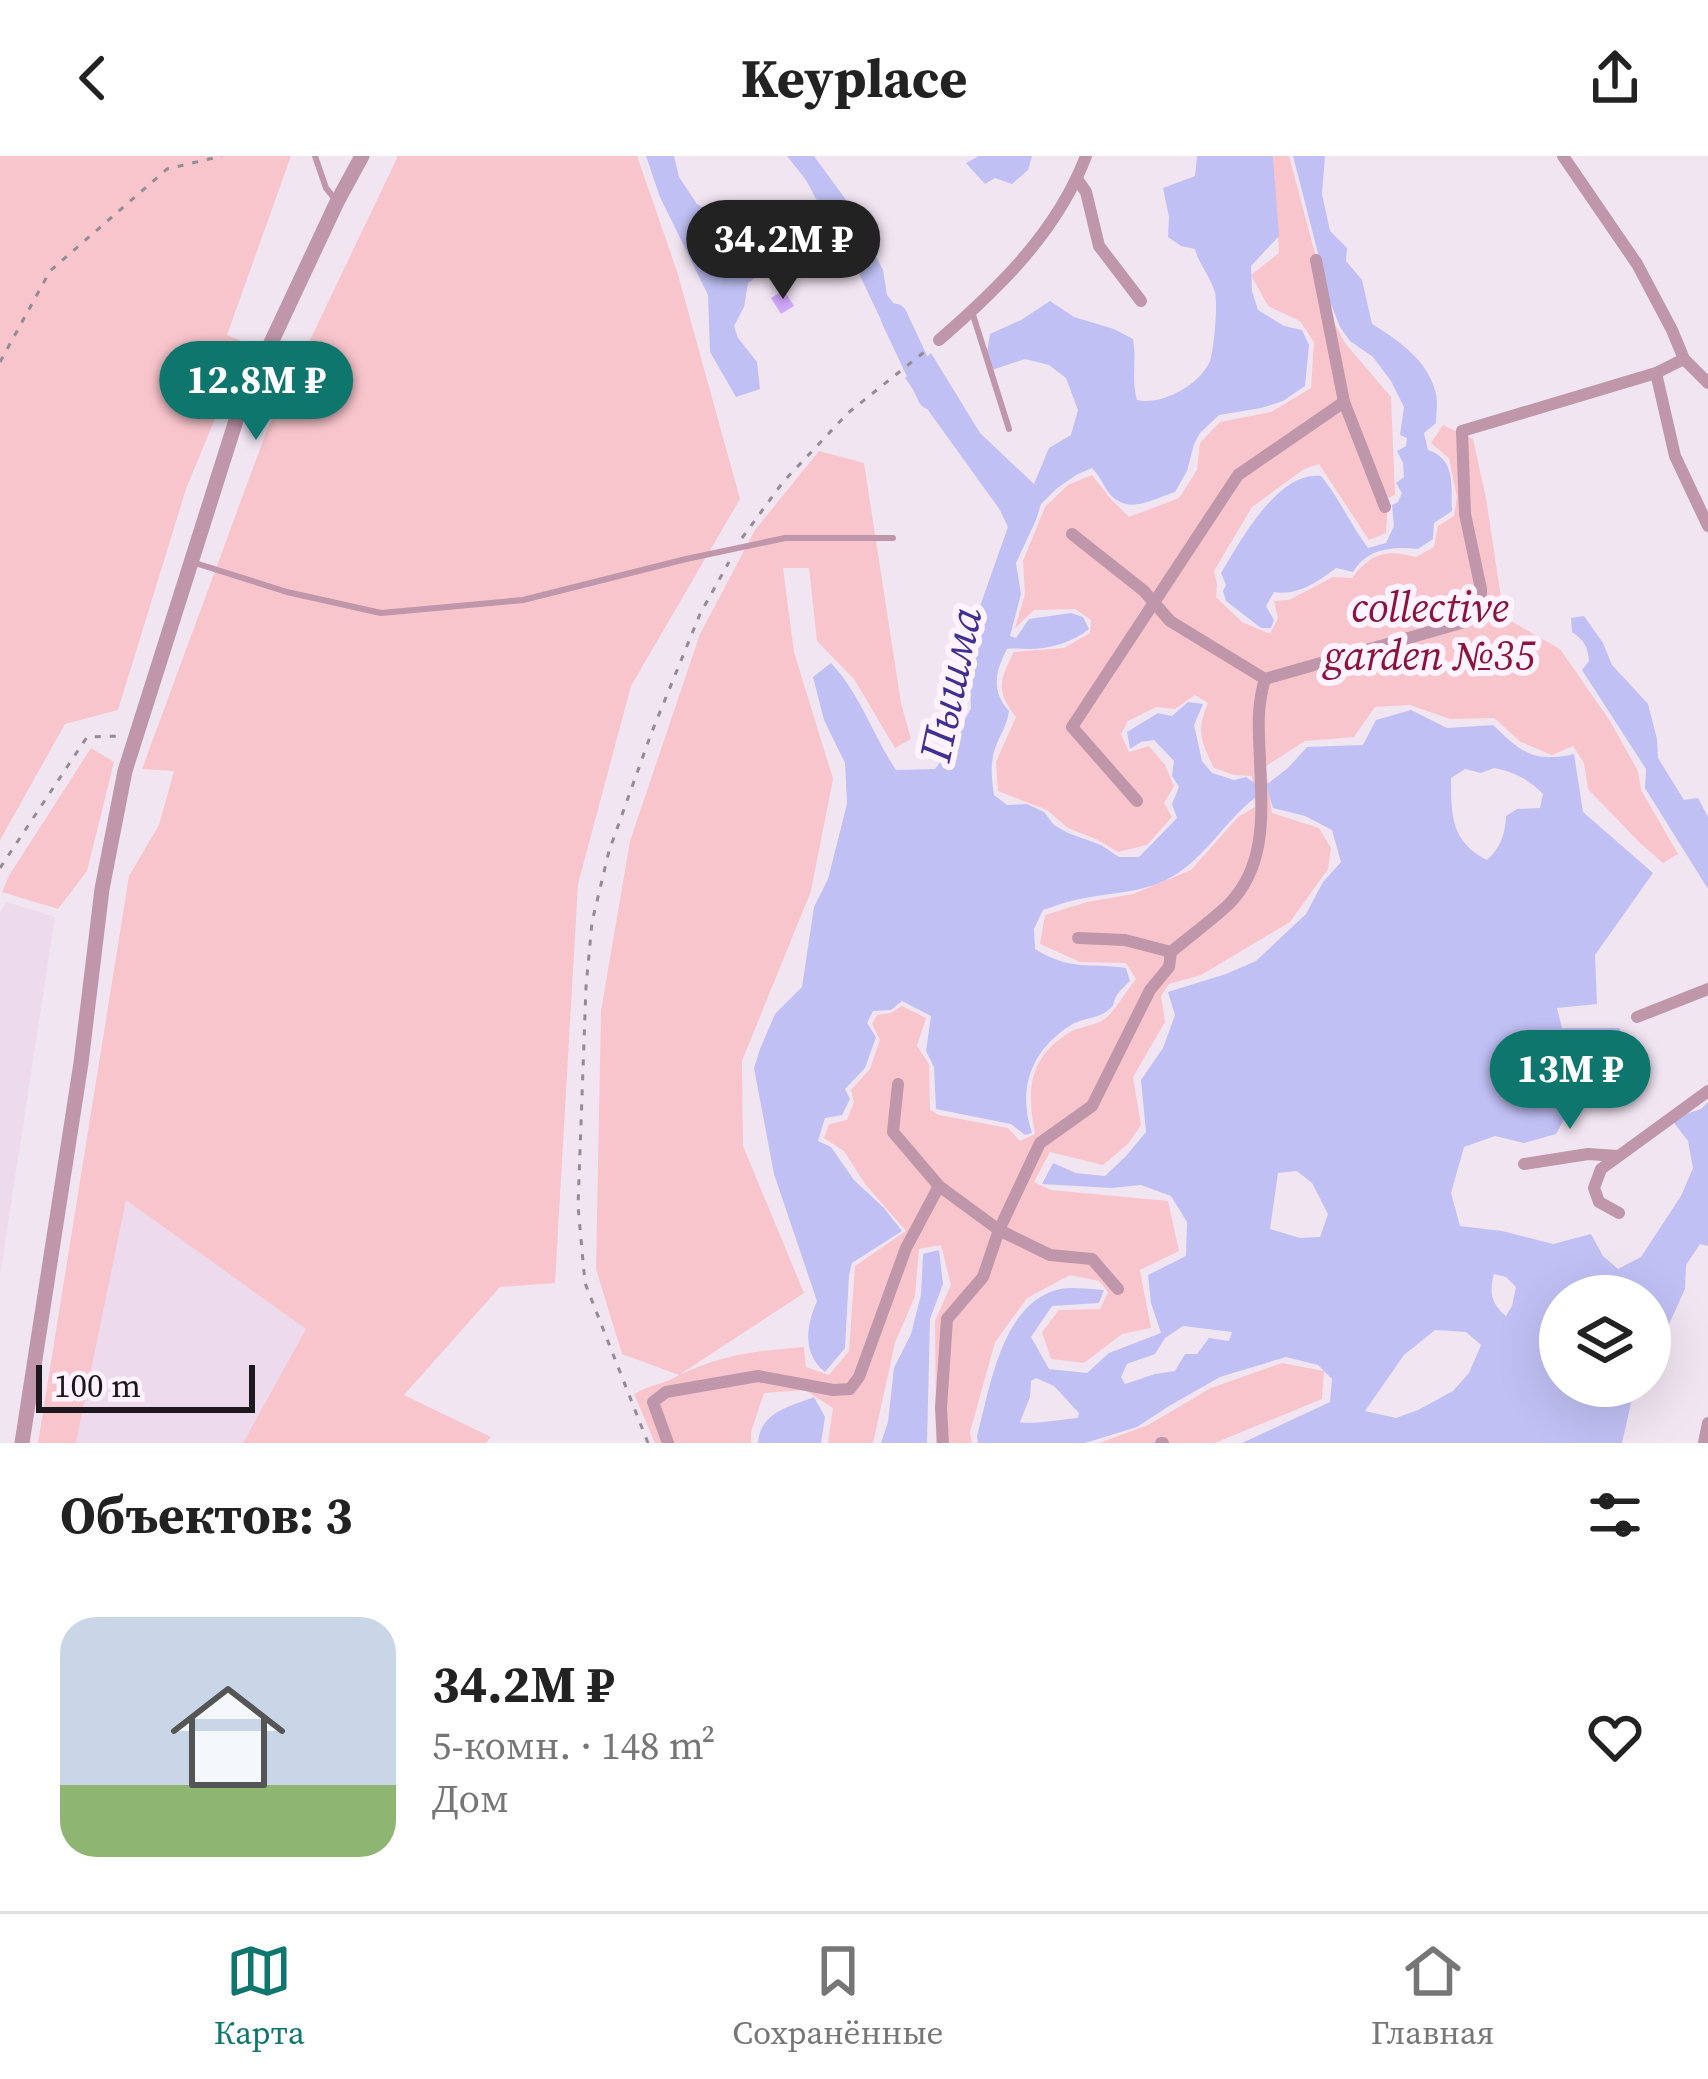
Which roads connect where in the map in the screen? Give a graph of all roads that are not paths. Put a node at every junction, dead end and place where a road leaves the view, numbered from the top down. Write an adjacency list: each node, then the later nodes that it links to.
1 (315, 156): 6 (lane)
2 (362, 156): 6 (street)
3 (1086, 156): 5 (street)
4 (1563, 156): 11 (street)
5 (1077, 179): 8 (street); 9 (street)
6 (337, 202): 20 (street)
7 (1316, 260): 14 (street)
8 (1142, 301)
9 (972, 311): 10 (street); 15 (lane)
10 (939, 340)
11 (1684, 359): 12 (street); 13 (street)
12 (1656, 374): 17 (street); 22 (street)
13 (1708, 383)
14 (1344, 402): 16 (street); 21 (street)
15 (1010, 429)
16 (1385, 507)
17 (1708, 526)
18 (1072, 534): 21 (street)
19 (892, 538): 20 (lane)
20 (192, 562): 37 (street)
21 (1153, 604): 22 (street); 23 (street)
22 (1265, 679): 25 (street)
23 (1137, 801)
24 (1078, 938): 25 (street)
25 (1170, 959): 34 (street)
26 (1708, 989): 27 (street)
27 (1637, 1017)
28 (898, 1084): 32 (street)
29 (1708, 1091): 30 (street)
30 (1619, 1156): 31 (street); 33 (street)
31 (1524, 1164)
32 (939, 1186): 34 (street); 38 (street)
33 (1619, 1213)
34 (999, 1230): 35 (street); 39 (street)
35 (1118, 1289)
36 (1708, 1423): 40 (street)
37 (22, 1443)
38 (668, 1443)
39 (943, 1443)
40 (1704, 1443)

